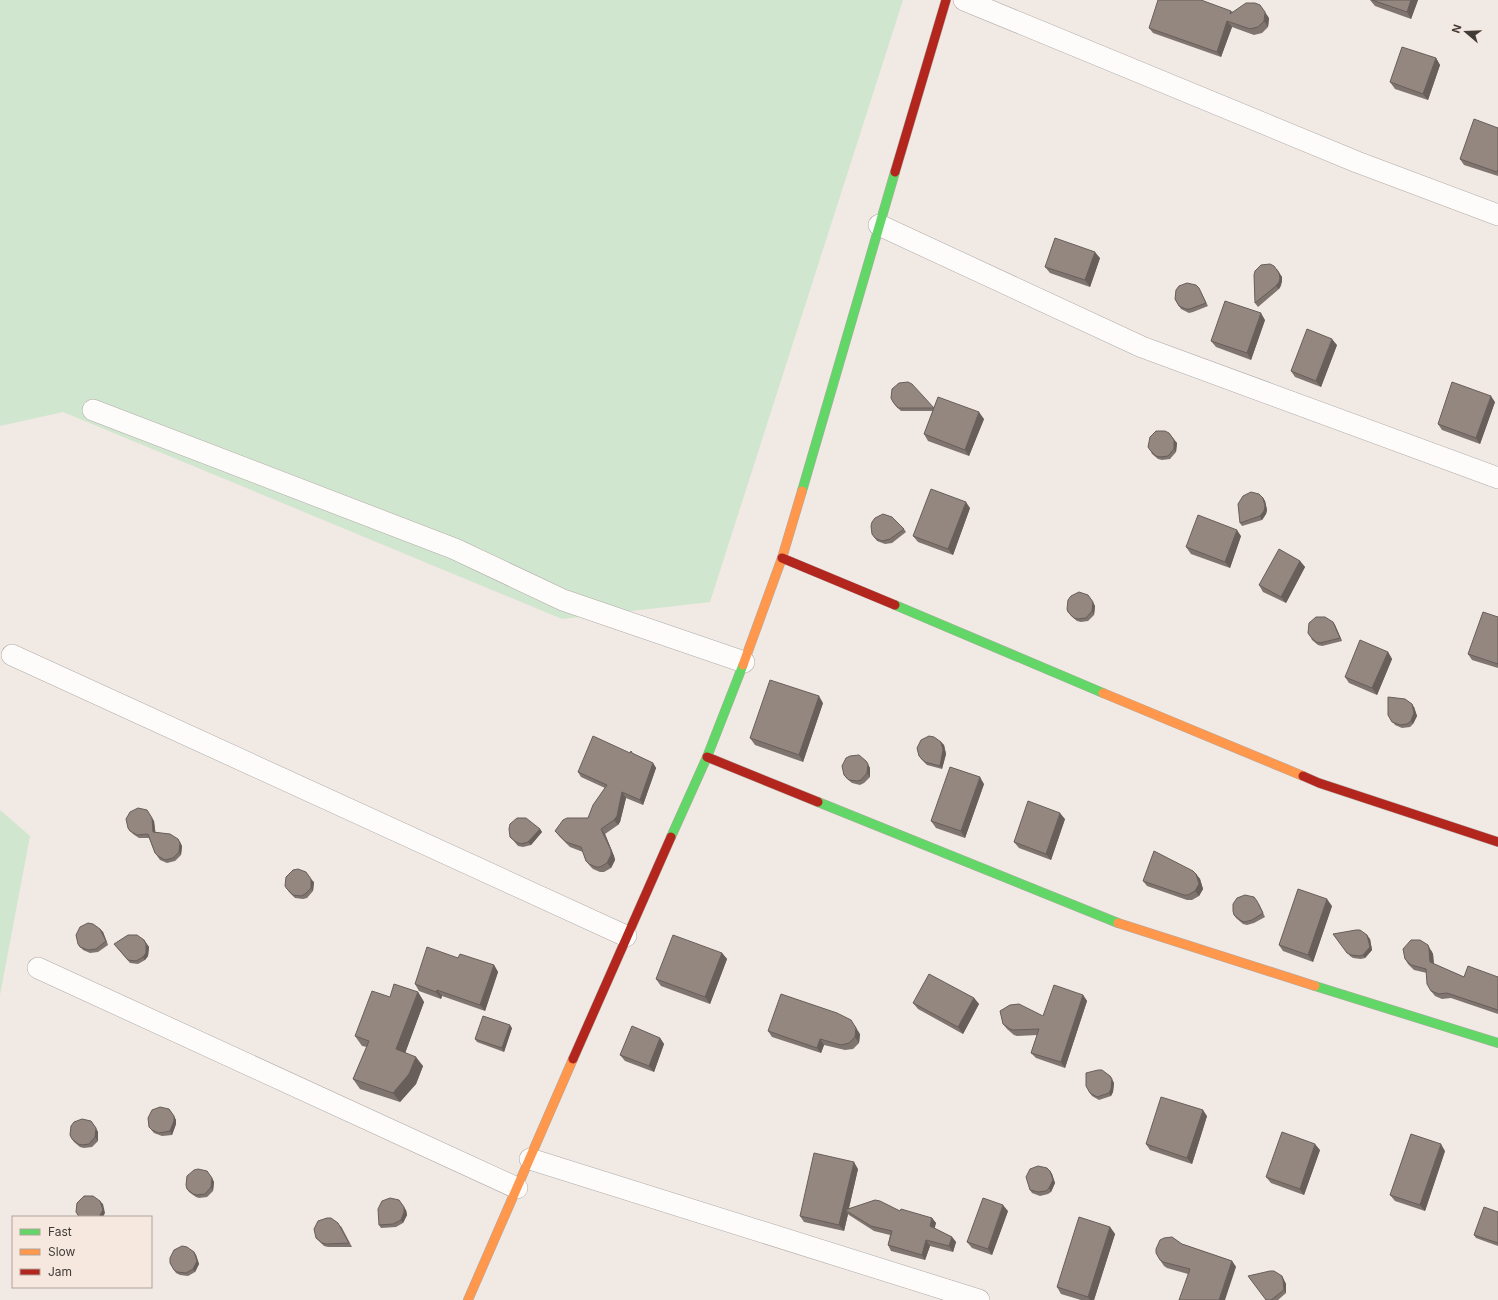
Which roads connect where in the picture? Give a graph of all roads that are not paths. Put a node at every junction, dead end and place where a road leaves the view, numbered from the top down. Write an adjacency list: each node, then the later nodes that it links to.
1 (946, 0): 4 (street)
2 (964, 0): 3 (street)
3 (1498, 215)
4 (879, 225): 6 (street); 7 (street)
5 (92, 410): 9 (street)
6 (1498, 478)
7 (782, 558): 9 (street); 11 (street)
8 (12, 655): 12 (street)
9 (744, 662): 10 (street)
10 (707, 757): 12 (street); 14 (street)
11 (1498, 842)
12 (626, 936): 15 (street)
13 (38, 968): 16 (street)
14 (1498, 1042)
15 (530, 1159): 16 (street); 18 (street)
16 (517, 1188): 17 (street)
17 (468, 1300)
18 (979, 1300)

